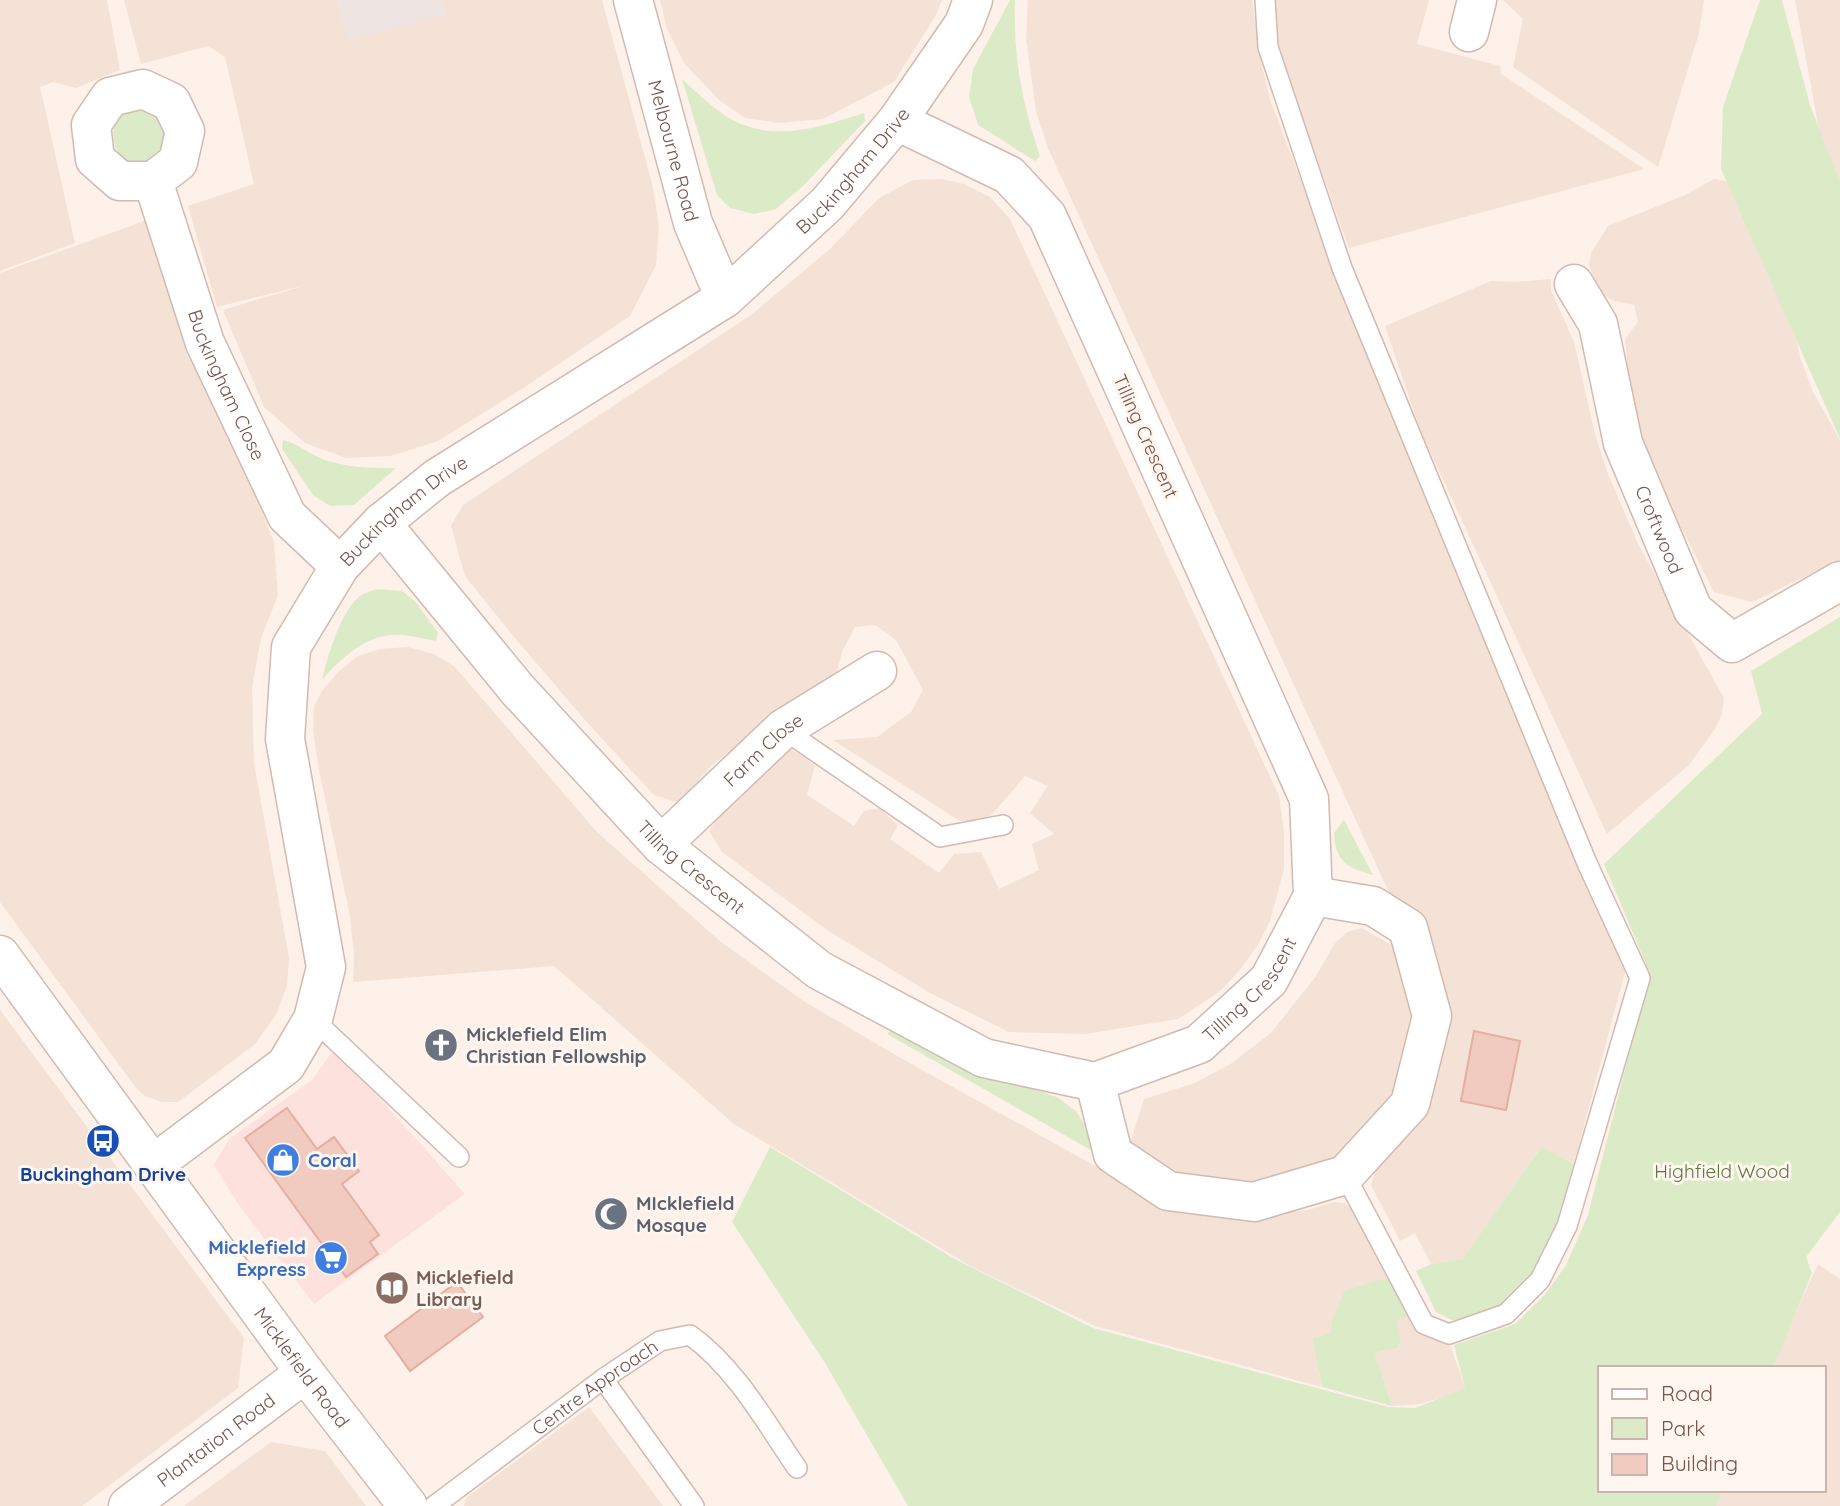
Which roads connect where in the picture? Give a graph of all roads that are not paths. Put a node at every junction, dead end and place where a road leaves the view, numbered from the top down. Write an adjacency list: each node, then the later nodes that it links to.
1 (633, 0): 7 (street, Melbourne Road)
2 (973, 0): 4 (street, Buckingham Drive)
3 (1265, 0): 21 (lane)
4 (897, 121): 7 (street, Buckingham Drive); 15 (street, Tilling Crescent)
5 (153, 181): 9 (street, Buckingham Close)
6 (1574, 284): 10 (street, Croftwood)
7 (725, 298): 8 (street, Buckingham Drive)
8 (381, 523): 9 (street, Buckingham Drive); 14 (street, Tilling Crescent)
9 (340, 566): 17 (street, Buckingham Drive)
10 (1840, 581)
11 (877, 671): 12 (street, Farm Close)
12 (783, 729): 13 (lane); 14 (street, Farm Close)
13 (1003, 825)
14 (661, 845): 18 (street, Tilling Crescent)
15 (1313, 895): 18 (street, Tilling Crescent); 21 (street)
16 (0, 955): 20 (street, Micklefield Road)
17 (313, 1019): 19 (lane); 20 (street, Buckingham Drive)
18 (1095, 1082): 21 (street)
19 (459, 1157)
20 (154, 1164): 22 (street, Micklefield Road)
21 (1345, 1175)
22 (305, 1373): 25 (street, Plantation Road); 26 (street, Micklefield Road)
23 (603, 1380): 24 (lane, Centre Approach); 27 (lane, Centre Approach); 28 (lane)
24 (797, 1468)
25 (128, 1506)
26 (408, 1506)
27 (434, 1506)
28 (694, 1506)

